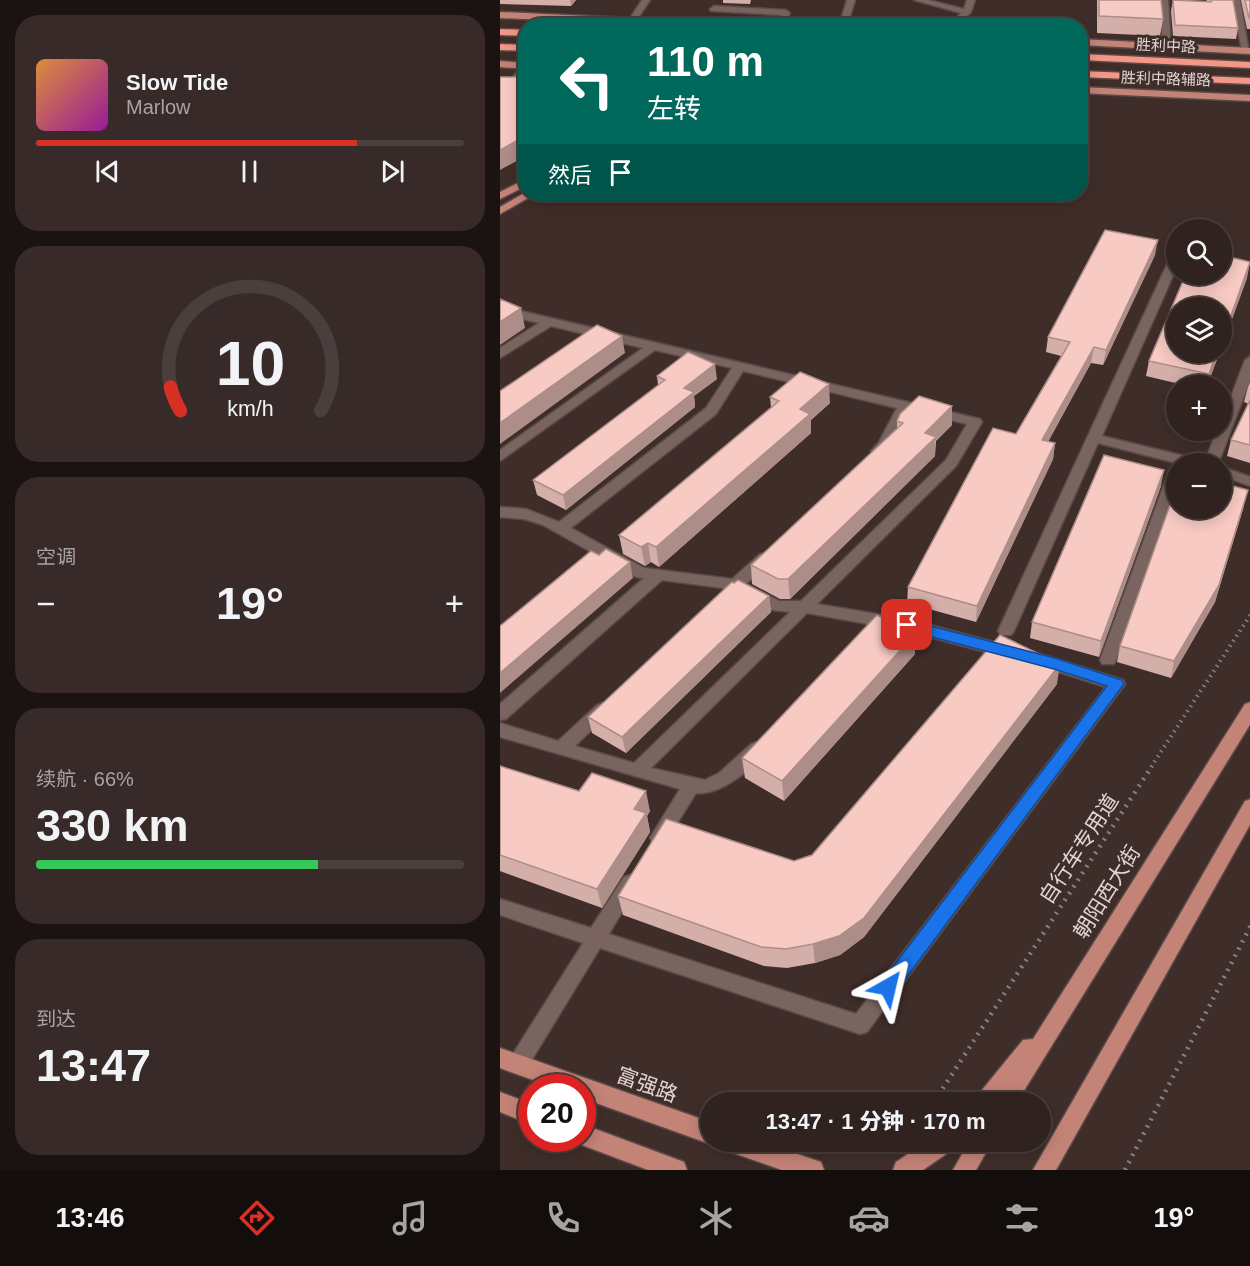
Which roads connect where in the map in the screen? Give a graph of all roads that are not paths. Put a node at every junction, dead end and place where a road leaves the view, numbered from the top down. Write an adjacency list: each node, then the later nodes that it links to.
1 (646, 0): 14 (street)
2 (719, 0): 8 (street)
3 (851, 0): 17 (street)
4 (918, 0): 9 (street)
5 (971, 0): 9 (street)
6 (1236, 0): 10 (street)
7 (1168, 3): 23 (street)
8 (714, 9): 15 (street); 16 (street)
9 (967, 12): 18 (street)
10 (1239, 13): 11 (street); 25 (street)
11 (1250, 13)
12 (500, 15): 13 (main road)
13 (549, 18)
14 (633, 18)
15 (709, 18)
16 (784, 18)
17 (845, 18)
18 (961, 18)
19 (500, 32): 20 (highway)
20 (518, 33)
21 (1088, 42): 23 (main road, 胜利中路辅路)
22 (500, 47): 24 (highway)
23 (1167, 47): 25 (main road, 胜利中路辅路)
24 (518, 48)
25 (1248, 51)
26 (1088, 57): 29 (highway, 胜利中路)
27 (500, 64): 28 (main road)
28 (518, 65)
29 (1250, 65)
30 (1088, 74): 32 (highway, 胜利中路)
31 (518, 76): 33 (street)
32 (1250, 81)
33 (502, 86)
34 (1088, 90): 35 (main road, 胜利中路辅路)
35 (1250, 98)
36 (518, 186): 37 (main road)
37 (500, 196)
38 (518, 201): 39 (main road)
39 (500, 211)
40 (1166, 280): 50 (street)
41 (500, 310): 42 (street)
42 (548, 322): 43 (street); 46 (street)
43 (600, 334): 44 (street); 45 (street)
44 (581, 346)
45 (652, 346): 48 (street); 52 (street)
46 (500, 354)
47 (1250, 360): 51 (street)
48 (739, 367): 49 (street); 59 (street)
49 (905, 405): 53 (street); 64 (street)
50 (1093, 438): 54 (street); 66 (street)
51 (1215, 453)
52 (500, 457)
53 (869, 460)
54 (1166, 461)
55 (1232, 475): 56 (street)
56 (1250, 482)
57 (1166, 501): 68 (street)
58 (500, 512): 59 (street)
59 (560, 529): 61 (street)
60 (777, 546): 62 (street)
61 (659, 574): 62 (street); 71 (street)
62 (736, 585): 63 (street); 64 (street)
63 (718, 601)
64 (804, 607): 65 (street); 75 (street)
65 (876, 620): 67 (street); 79 (street)
66 (1006, 630)
67 (860, 637)
68 (1108, 660)
69 (613, 699): 74 (street)
70 (1250, 708): 80 (main road, 朝阳西大街)
71 (500, 714)
72 (500, 730): 74 (street)
73 (767, 738): 76 (street)
74 (561, 748): 75 (street)
75 (637, 771): 76 (street)
76 (692, 784): 79 (street)
77 (1250, 806): 91 (main road)
78 (500, 907): 79 (street)
79 (596, 939): 81 (street)
80 (1069, 998): 82 (main road); 83 (main road, 朝阳西大街)
81 (509, 1061): 86 (main road, 富强路)
82 (993, 1092)
83 (1011, 1092)
84 (500, 1102): 85 (main road)
85 (518, 1109)
86 (700, 1129)
87 (596, 1139): 92 (main road)
88 (762, 1152): 93 (main road)
89 (930, 1152): 94 (main road)
90 (975, 1152): 95 (main road)
91 (1045, 1166)
92 (676, 1170)
93 (813, 1170)
94 (904, 1170)
95 (964, 1170)

